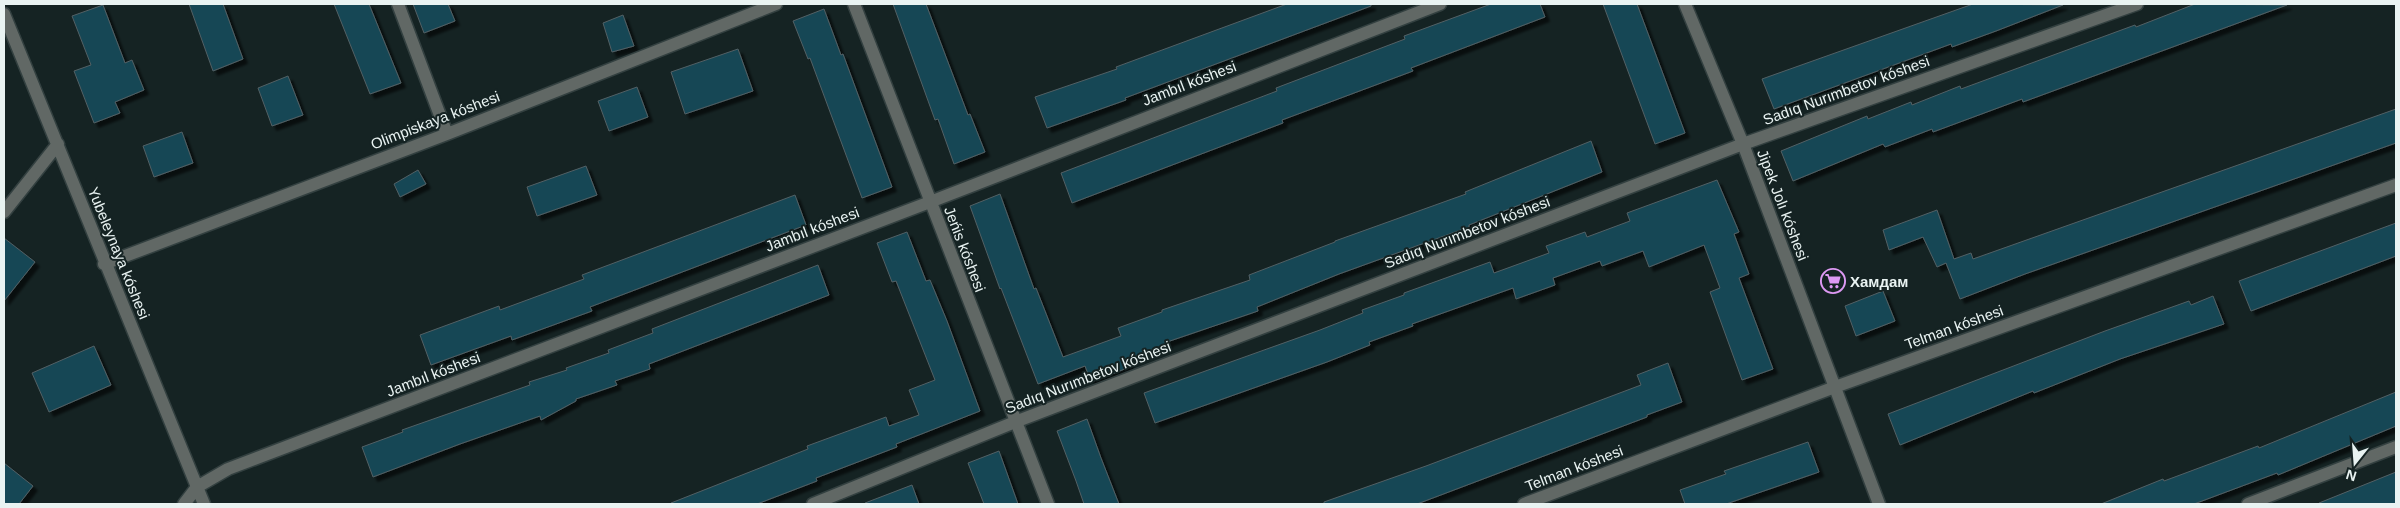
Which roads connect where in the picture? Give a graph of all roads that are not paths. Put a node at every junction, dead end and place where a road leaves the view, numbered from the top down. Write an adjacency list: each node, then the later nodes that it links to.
1 (398, 4): 8 (street)
2 (776, 4): 8 (street, Olimpiskaya kóshesi)
3 (854, 4): 12 (street, Jeńis kóshesi)
4 (1440, 4): 12 (street, Jambıl kóshesi)
5 (1685, 4): 10 (street, Jipek Jolı kóshesi)
6 (2137, 4): 10 (street, Sadıq Nurımbetov kóshesi)
7 (4, 14): 9 (street, Yubeleynaya kóshesi)
8 (447, 134): 14 (street, Olimpiskaya kóshesi)
9 (58, 144): 13 (street); 14 (street, Yubeleynaya kóshesi)
10 (1743, 144): 15 (street, Jipek Jolı kóshesi); 16 (street, Sadıq Nurımbetov kóshesi)
11 (2396, 185): 15 (street, Telman kóshesi)
12 (930, 202): 16 (street, Jeńis kóshesi); 18 (street, Jambıl kóshesi)
13 (4, 212)
14 (104, 264): 18 (street, Yubeleynaya kóshesi)
15 (1835, 387): 23 (street, Telman kóshesi); 24 (street, Jipek Jolı kóshesi)
16 (1015, 422): 21 (street, Sadıq Nurımbetov kóshesi); 22 (street, Jeńis kóshesi)
17 (2396, 447): 25 (street)
18 (197, 487): 19 (street); 20 (street, Yubeleynaya kóshesi)
19 (184, 504)
20 (204, 504)
21 (813, 504)
22 (1048, 504)
23 (1524, 504)
24 (1879, 504)
25 (2248, 504)

